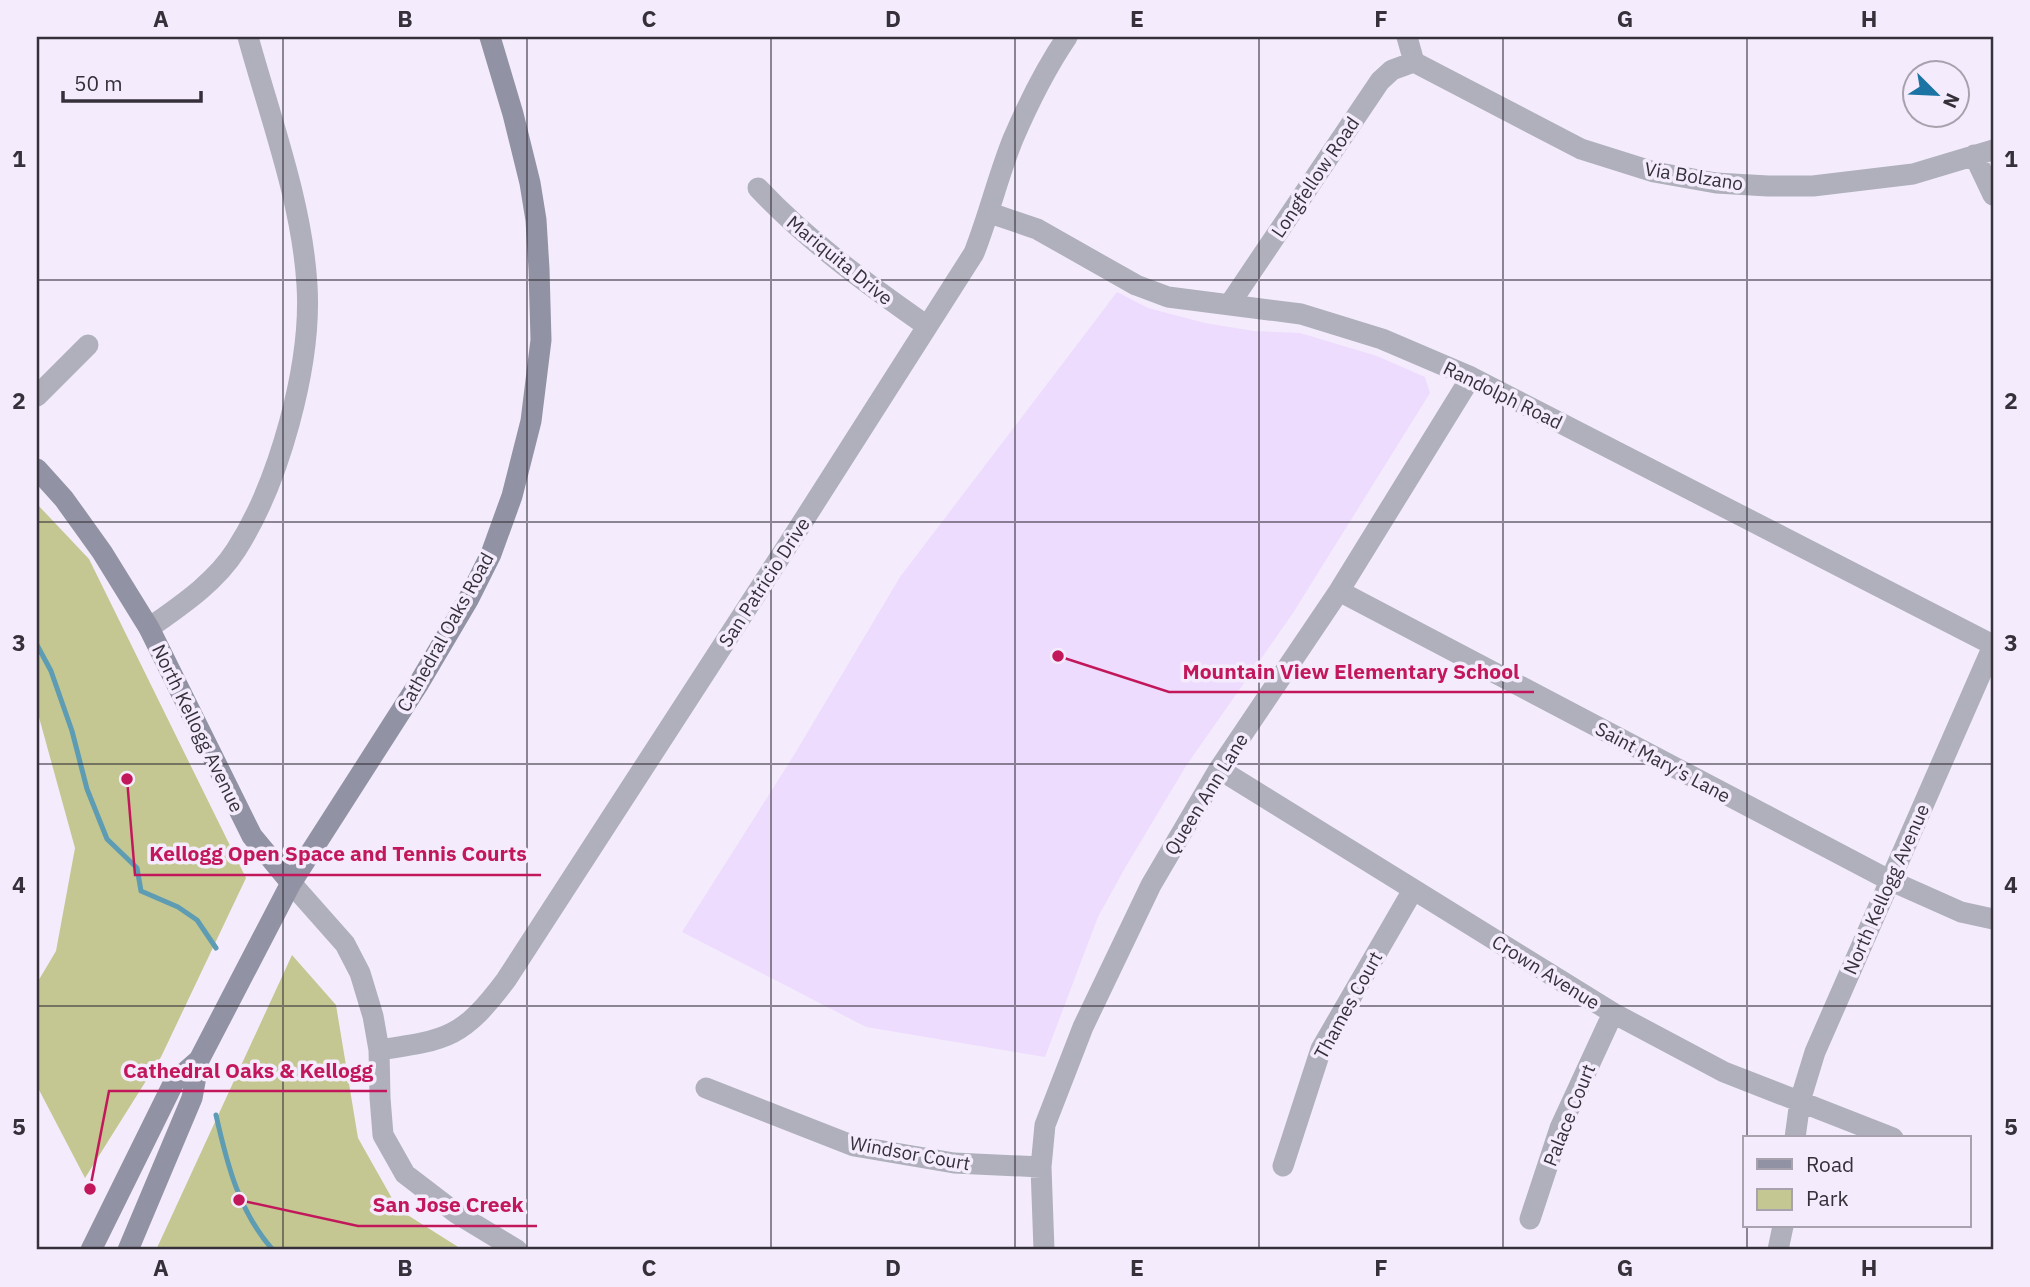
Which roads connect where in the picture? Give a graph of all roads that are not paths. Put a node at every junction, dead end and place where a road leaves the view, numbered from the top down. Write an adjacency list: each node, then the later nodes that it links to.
1 (248, 37): 17 (street)
2 (490, 37): 21 (main road, Cathedral Oaks Road)
3 (1067, 37): 9 (street, San Patricio Drive)
4 (1407, 37): 5 (street)
5 (1414, 62): 6 (street, Via Bolzano); 10 (street, Longfellow Road)
6 (1983, 152): 8 (street)
7 (758, 188): 11 (street, Mariquita Drive)
8 (1993, 195)
9 (990, 212): 10 (street, Randolph Road); 11 (street, San Patricio Drive)
10 (1229, 305): 13 (street, Randolph Road)
11 (927, 326): 25 (street, San Patricio Drive)
12 (88, 345): 14 (street)
13 (1471, 377): 16 (street, Queen Ann Lane); 18 (street, Randolph Road)
14 (37, 396)
15 (37, 469): 17 (main road, North Kellogg Avenue)
16 (1339, 591): 19 (street, Queen Ann Lane); 20 (street, Saint Mary's Lane)
17 (149, 628): 21 (main road, North Kellogg Avenue)
18 (1993, 645): 20 (street, North Kellogg Avenue)
19 (1219, 769): 22 (street, Crown Avenue); 32 (street, Queen Ann Lane)
20 (1889, 880): 23 (street, Saint Mary's Lane); 28 (street, North Kellogg Avenue)
21 (291, 883): 25 (street, North Kellogg Avenue); 26 (main road, Cathedral Oaks Road)
22 (1413, 890): 24 (street, Crown Avenue); 31 (street, Thames Court)
23 (1993, 919)
24 (1613, 1013): 28 (street, Crown Avenue); 33 (street, Palace Court)
25 (379, 1050): 37 (street, North Kellogg Avenue)
26 (199, 1060): 35 (main road, Cathedral Oaks Road); 36 (main road, Cathedral Oaks Road)
27 (706, 1088): 32 (street, Windsor Court)
28 (1800, 1101): 29 (street, North Kellogg Avenue); 30 (street, Crown Avenue)
29 (1795, 1136)
30 (1888, 1136)
31 (1283, 1166)
32 (1041, 1167): 38 (street, Queen Ann Lane)
33 (1530, 1219)
34 (1783, 1228): 39 (street)
35 (91, 1250)
36 (128, 1250)
37 (517, 1250)
38 (1044, 1250)
39 (1778, 1250)

